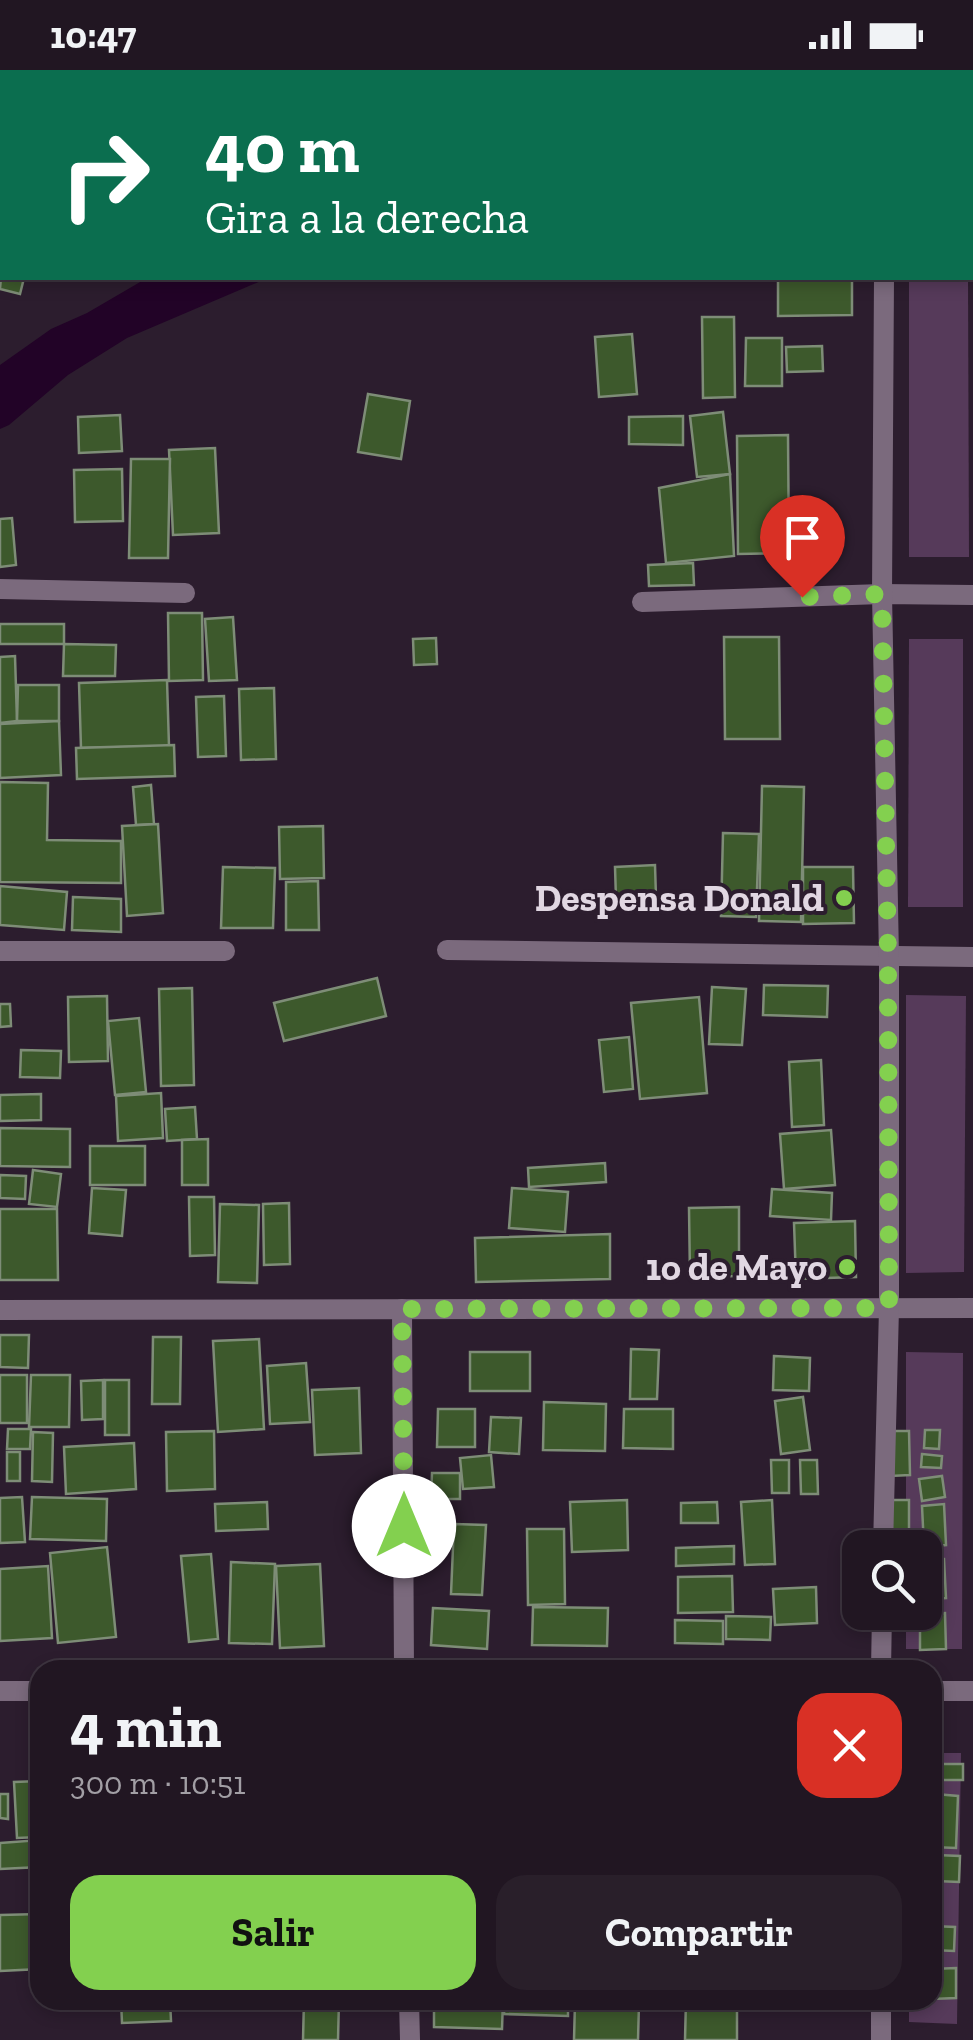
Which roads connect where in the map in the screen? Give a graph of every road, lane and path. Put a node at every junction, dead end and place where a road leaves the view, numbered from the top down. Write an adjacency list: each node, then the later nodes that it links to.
1 (884, 280): 4 (street)
2 (0, 589): 3 (street)
3 (185, 593)
4 (882, 594): 5 (street); 6 (street); 10 (street)
5 (973, 596)
6 (642, 602)
7 (448, 950): 10 (street)
8 (0, 951): 9 (street)
9 (225, 951)
10 (888, 957): 11 (street); 12 (street)
11 (973, 958)
12 (889, 1308): 13 (street); 14 (street); 16 (street)
13 (973, 1308)
14 (402, 1309): 15 (street); 18 (street)
15 (0, 1310)
16 (884, 1530)
17 (882, 1630): 19 (street)
18 (404, 1660)
19 (881, 1660)
20 (973, 1690): 23 (street)
21 (0, 1691): 22 (street)
22 (30, 1691)
23 (942, 1691)
24 (410, 2010): 26 (street)
25 (881, 2010): 27 (street)
26 (410, 2040)
27 (881, 2040)

